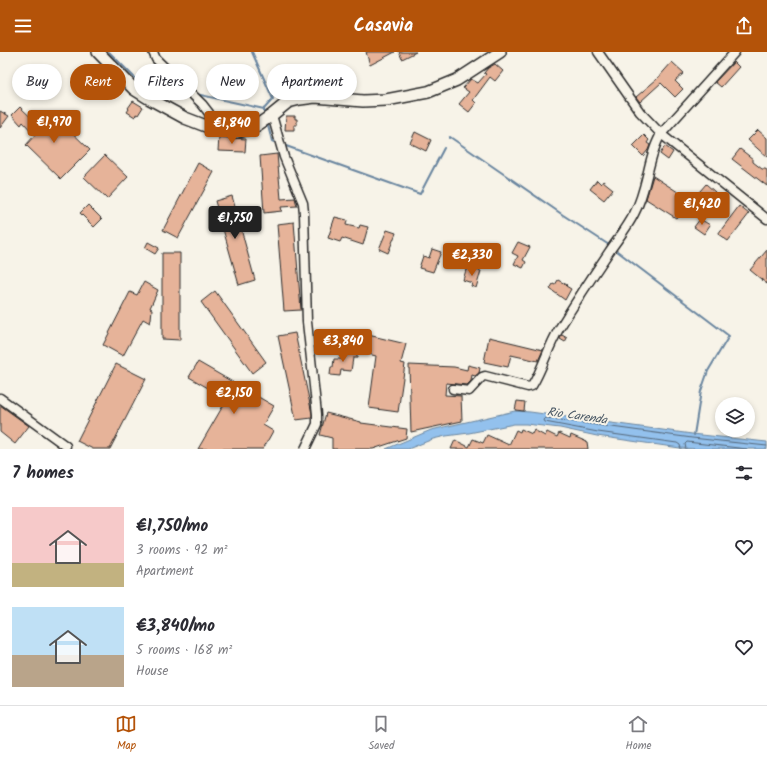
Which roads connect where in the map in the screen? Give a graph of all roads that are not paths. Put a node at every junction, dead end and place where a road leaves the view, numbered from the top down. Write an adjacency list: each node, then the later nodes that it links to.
1 (98, 52): 7 (main road)
2 (152, 52): 7 (street)
3 (500, 52): 6 (main road)
4 (598, 52): 8 (street)
5 (735, 52): 8 (street)
6 (272, 115): 7 (main road); 13 (street)
7 (210, 128)
8 (661, 134): 9 (street); 10 (street)
9 (767, 219)
10 (453, 389)
11 (0, 398): 12 (street)
12 (66, 446)
13 (305, 449)

